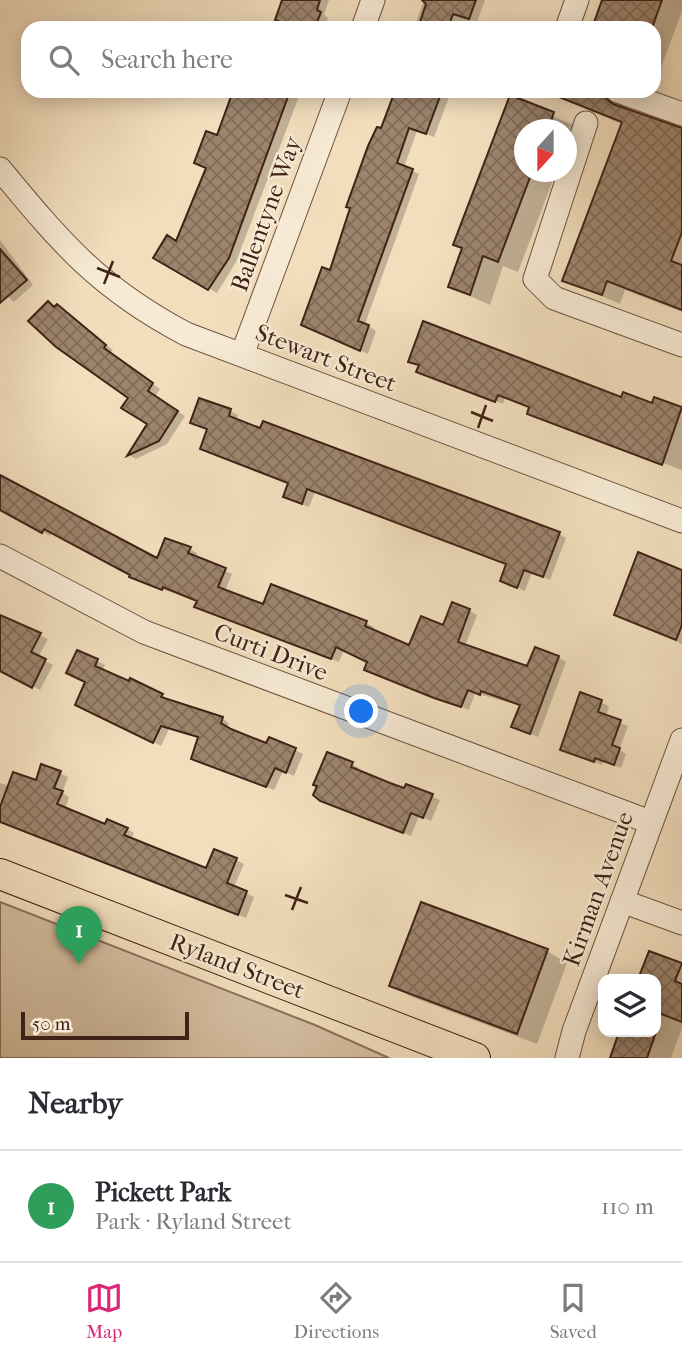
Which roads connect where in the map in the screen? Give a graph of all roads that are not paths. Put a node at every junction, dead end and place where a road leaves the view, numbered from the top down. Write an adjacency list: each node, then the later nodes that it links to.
1 (373, 0): 3 (street)
2 (577, 0): 4 (street)
3 (366, 21)
4 (570, 21)
5 (337, 98): 11 (street, Ballentyne Way)
6 (637, 98): 7 (street)
7 (682, 114)
8 (586, 123): 10 (street)
9 (0, 169): 11 (street, Stewart Street)
10 (682, 345)
11 (242, 355): 12 (street, Stewart Street)
12 (682, 521)
13 (0, 556): 15 (street, Curti Drive)
14 (682, 740): 15 (street, Kirman Avenue)
15 (650, 822): 17 (street, Kirman Avenue)
16 (0, 874): 19 (main road, Ryland Street)
17 (622, 901): 18 (street); 20 (street, Kirman Avenue)
18 (682, 923)
19 (475, 1058)
20 (567, 1058)

